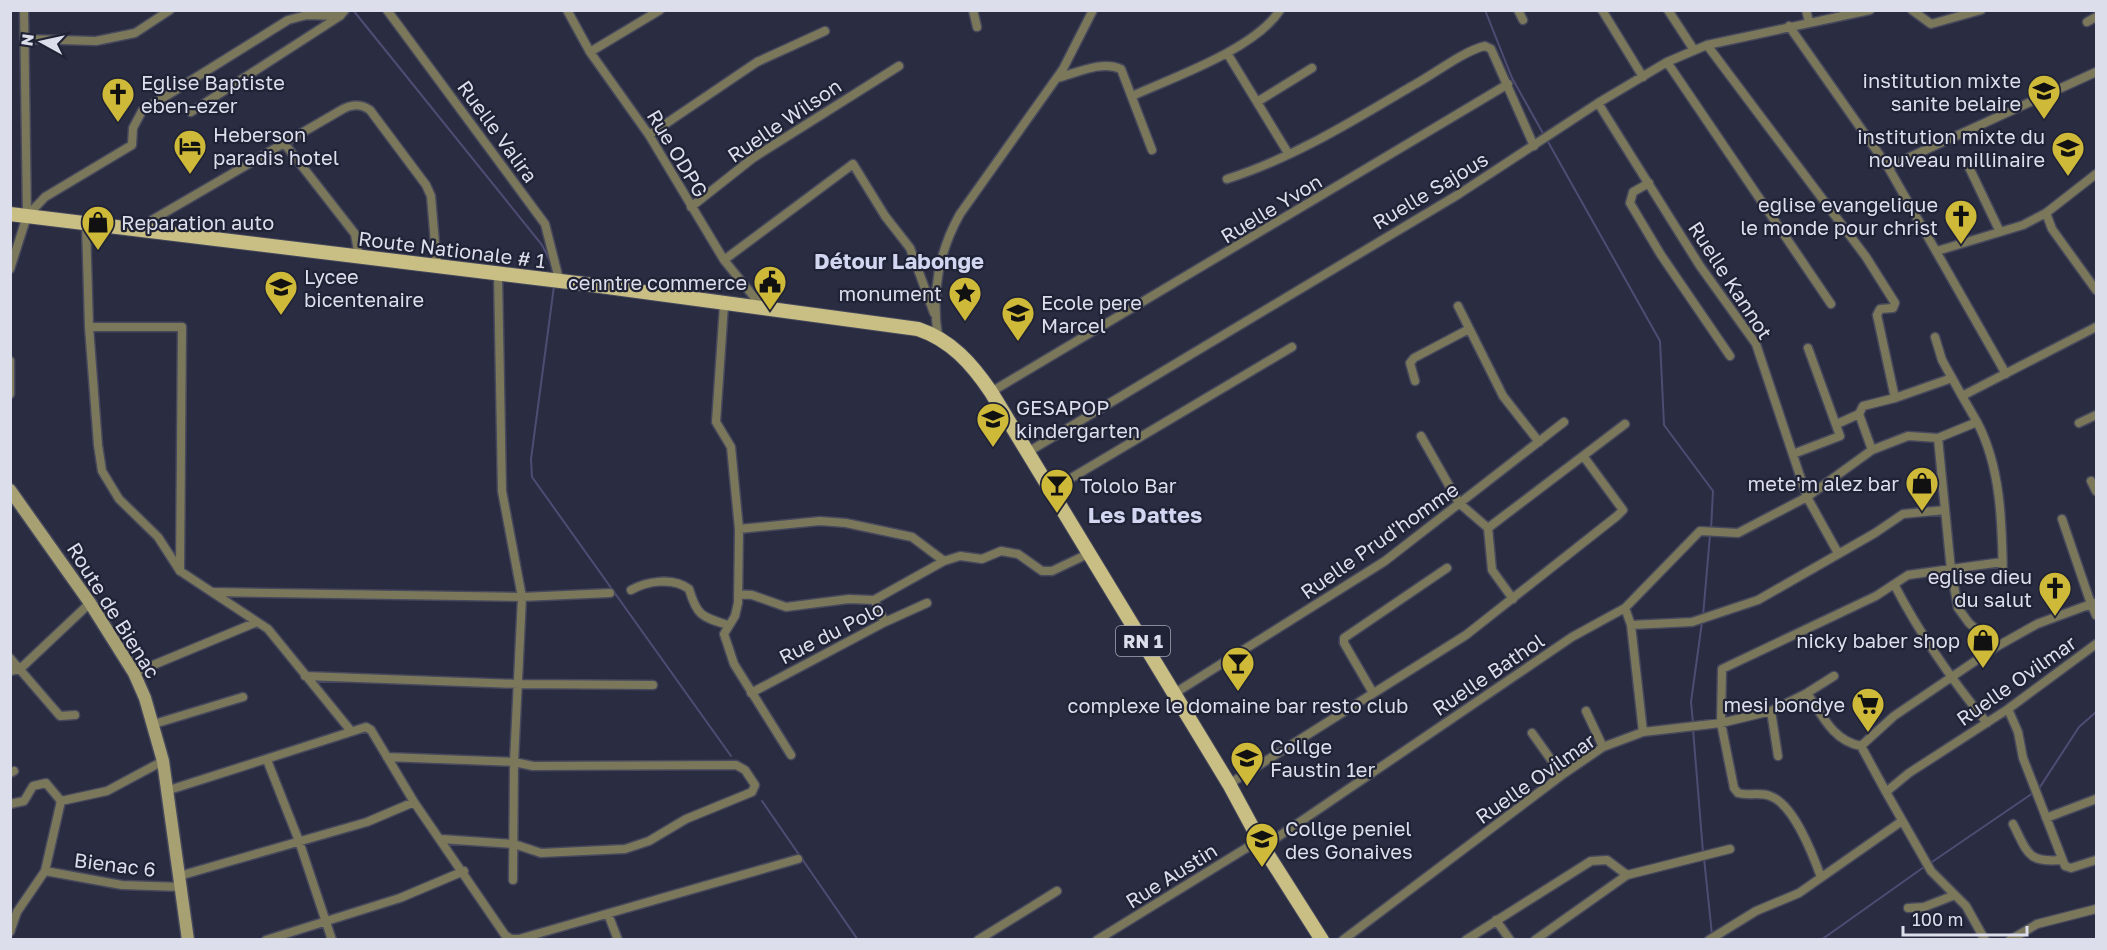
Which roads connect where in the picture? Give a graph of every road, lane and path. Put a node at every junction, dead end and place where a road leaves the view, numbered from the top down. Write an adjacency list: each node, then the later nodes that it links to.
1 (24, 10): 24 (street)
2 (170, 10): 24 (street)
3 (387, 10): 63 (street, Ruelle Valira)
4 (567, 10): 27 (street, Rue ODPG)
5 (660, 10): 27 (street)
6 (973, 10): 22 (street)
7 (1093, 10): 34 (street)
8 (1280, 10): 28 (street)
9 (1518, 10): 18 (street)
10 (1602, 10): 33 (street)
11 (1668, 10): 26 (street)
12 (1806, 10): 19 (street)
13 (1870, 10): 19 (street, Ruelle Sajous)
14 (1912, 10): 15 (street)
15 (1981, 11)
16 (342, 13): 39 (street); 53 (street)
17 (2097, 17): 20 (street)
18 (1523, 20)
19 (1809, 22): 21 (street, Ruelle Sajous)
20 (2087, 22)
21 (1789, 26): 25 (street, Ruelle Sajous); 46 (street)
22 (977, 27)
23 (825, 31): 40 (street)
24 (25, 39): 53 (street)
25 (1707, 45): 26 (street, Ruelle Sajous); 85 (street)
26 (1694, 50): 29 (street, Ruelle Sajous)
27 (590, 52): 40 (street, Rue ODPG)
28 (1227, 53): 36 (street); 37 (street)
29 (1667, 62): 33 (street, Ruelle Sajous); 65 (street)
30 (899, 66): 50 (street, Ruelle Wilson)
31 (1312, 68): 37 (street)
32 (2097, 72): 46 (street)
33 (1643, 77): 38 (street, Ruelle Sajous)
34 (1057, 78): 36 (street); 69 (street)
35 (1508, 84): 42 (street); 44 (street); 82 (street, Ruelle Yvon)
36 (1132, 96): 43 (street)
37 (1257, 102): 44 (street)
38 (1598, 103): 42 (street, Ruelle Sajous); 49 (street, Ruelle Kannot)
39 (191, 112)
40 (649, 135): 50 (street, Rue ODPG)
41 (284, 143): 55 (street); 58 (street); 60 (street)
42 (1534, 146): 97 (street, Ruelle Sajous)
43 (1152, 150)
44 (1288, 153): 48 (street)
45 (1966, 161): 56 (street)
46 (1888, 167): 57 (street)
47 (2097, 174): 51 (street)
48 (1227, 179)
49 (1648, 183): 77 (street); 98 (street, Ruelle Kannot)
50 (691, 207): 59 (street, Rue ODPG)
51 (2046, 213): 56 (street); 64 (street)
52 (10, 214): 53 (main road, Route Nationale # 1 / RN 1)
53 (27, 216): 54 (main road, Route Nationale # 1 / RN 1); 61 (street)
54 (86, 224): 55 (main road, Route Nationale # 1 / RN 1); 70 (street)
55 (147, 230): 58 (main road, Route Nationale # 1 / RN 1)
56 (2000, 232): 57 (street)
57 (1937, 251): 79 (street)
58 (359, 257): 60 (main road, Route Nationale # 1 / RN 1)
59 (724, 260): 68 (street, Rue ODPG); 69 (street)
60 (437, 267): 62 (main road, Route Nationale # 1 / RN 1)
61 (10, 269)
62 (498, 274): 63 (main road, Route Nationale # 1 / RN 1); 123 (street)
63 (560, 283): 66 (main road, Route Nationale # 1 / RN 1)
64 (2097, 290)
65 (1831, 304)
66 (724, 305): 68 (main road, Route Nationale # 1 / RN 1); 109 (street)
67 (1458, 306): 72 (street)
68 (765, 310): 73 (main road, Route Nationale # 1 / RN 1)
69 (935, 316): 73 (street)
70 (89, 327): 116 (street); 116 (street)
71 (2097, 327): 79 (street)
72 (1468, 329): 81 (street); 95 (street)
73 (938, 336): 82 (main road, Route Nationale # 1 / RN 1)
74 (1935, 337): 80 (street)
75 (1292, 347): 102 (street)
76 (1808, 348): 92 (street)
77 (1730, 356)
78 (10, 361): 83 (street)
79 (2006, 374): 84 (street)
80 (1952, 378): 84 (street); 85 (street)
81 (1415, 381)
82 (991, 392): 97 (main road, RN 1)
83 (10, 394)
84 (1962, 396): 89 (street)
85 (1895, 398): 86 (street)
86 (1859, 414): 92 (street); 96 (street)
87 (2097, 415): 90 (street)
88 (1564, 422): 95 (street, Ruelle Prud'homme)
89 (1977, 422): 94 (street); 113 (street)
90 (2079, 423)
91 (1625, 424): 99 (street)
92 (1837, 424): 98 (street)
93 (1421, 436): 105 (street)
94 (1938, 438): 96 (street); 106 (street)
95 (1539, 442): 105 (street, Ruelle Prud'homme)
96 (1872, 450): 104 (street)
97 (1028, 452): 102 (main road, RN 1)
98 (1792, 454): 104 (street, Ruelle Kannot)
99 (1584, 457): 108 (street); 124 (street)
100 (2091, 481): 103 (street)
101 (10, 490): 126 (main road, Route de Bienac)
102 (1051, 490): 110 (main road, RN 1)
103 (2097, 491)
104 (1807, 497): 111 (street, Ruelle Kannot); 129 (street, Ruelle Bathol)
105 (1459, 503): 108 (street); 147 (street, Ruelle Prud'homme)
106 (1945, 510): 111 (street); 115 (street)
107 (2062, 519): 128 (street)
108 (1488, 528): 124 (street)
109 (740, 529): 112 (street); 122 (street)
110 (1090, 553): 112 (street); 147 (main road, RN 1)
111 (1838, 554): 134 (street)
112 (944, 561): 125 (street)
113 (2002, 562): 115 (street); 117 (street)
114 (1447, 568): 148 (street)
115 (1951, 570): 118 (street); 136 (street)
116 (180, 571): 120 (street)
117 (2003, 579)
118 (1895, 586): 143 (street); 155 (street)
119 (631, 590): 133 (street)
120 (210, 592): 123 (street); 131 (street)
121 (609, 592): 123 (street)
122 (738, 594): 125 (street); 133 (street)
123 (522, 597): 144 (street)
124 (1513, 599): 148 (street)
125 (874, 600): 132 (street)
126 (90, 603): 138 (street); 140 (main road, Route de Bienac)
127 (927, 603): 132 (street, Rue du Polo)
128 (2094, 604): 130 (street); 136 (street)
129 (1625, 608): 134 (street); 182 (street, Ruelle Bathol)
130 (2097, 615)
131 (257, 622): 140 (street); 141 (street)
132 (885, 622): 146 (street, Rue du Polo)
133 (728, 625): 146 (street)
134 (1631, 625): 159 (street)
135 (2097, 645): 151 (street, Ruelle Ovilmar)
136 (1996, 647): 143 (street)
137 (10, 658): 138 (street)
138 (20, 669): 139 (street); 154 (street)
139 (10, 671)
140 (134, 673): 157 (main road, Route de Bienac)
141 (306, 676): 144 (street); 158 (street)
142 (1834, 676): 149 (street, Ruelle Ovilmar)
143 (1950, 679): 156 (street); 161 (street)
144 (519, 684): 145 (street); 168 (street)
145 (653, 685)
146 (751, 693): 163 (street)
147 (1175, 693): 170 (main road, RN 1)
148 (1373, 693): 170 (street)
149 (1807, 693): 153 (street, Ruelle Ovilmar); 161 (street)
150 (243, 697): 157 (street)
151 (2008, 709): 156 (street, Ruelle Ovilmar); 177 (street)
152 (1586, 711): 162 (street)
153 (1771, 711): 155 (street, Ruelle Ovilmar); 164 (street)
154 (75, 715)
155 (1721, 723): 159 (street, Ruelle Ovilmar); 191 (street)
156 (1987, 723): 172 (street, Ruelle Ovilmar)
157 (154, 724): 167 (main road, Route de Bienac)
158 (351, 731): 165 (street); 166 (street)
159 (1643, 732): 162 (street, Ruelle Ovilmar)
160 (1532, 733): 169 (street)
161 (1861, 746): 172 (street)
162 (1603, 747): 169 (street, Ruelle Ovilmar)
163 (791, 755)
164 (1778, 756)
165 (387, 757): 168 (street); 175 (street)
166 (267, 760): 171 (street); 181 (street)
167 (163, 761): 171 (main road, Route de Bienac); 174 (street)
168 (514, 762): 183 (street); 183 (street)
169 (1562, 775): 210 (street, Ruelle Ovilmar)
170 (1229, 784): 182 (main road, RN 1)
171 (166, 791): 193 (main road, Route de Bienac)
172 (1886, 792): 178 (street)
173 (2097, 799): 177 (street)
174 (61, 801): 176 (street); 188 (street)
175 (414, 802): 180 (street); 181 (street, Bienac 6)
176 (10, 804)
177 (2046, 818): 186 (street)
178 (1902, 821): 191 (street); 195 (street)
179 (2013, 824): 186 (street)
180 (441, 839): 183 (street); 189 (street)
181 (299, 841): 193 (street, Bienac 6); 199 (street)
182 (1262, 843): 208 (street, Rue Austin); 209 (main road, RN 1)
183 (514, 844): 192 (street)
184 (1730, 849): 190 (street)
185 (798, 859): 198 (street)
186 (2062, 860): 187 (street)
187 (2097, 860)
188 (45, 871): 193 (street, Bienac 6); 201 (street)
189 (464, 871): 198 (street); 199 (street)
190 (1627, 875): 200 (street); 213 (street)
191 (1821, 877): 202 (street)
192 (513, 880)
193 (180, 881): 203 (main road, Route de Bienac)
194 (1058, 891): 207 (street)
195 (1955, 895): 196 (street); 214 (street)
196 (1908, 908)
197 (2097, 909): 215 (street)
198 (608, 914): 206 (street)
199 (327, 920): 204 (street); 205 (street)
200 (1496, 920): 211 (street); 212 (street)
201 (10, 932)
202 (1713, 938)
203 (188, 939)
204 (266, 939)
205 (332, 939)
206 (618, 939)
207 (978, 939)
208 (1097, 939)
209 (1322, 939)
210 (1343, 939)
211 (1466, 939)
212 (1510, 939)
213 (1535, 939)
214 (1985, 939)
215 (2010, 939)

